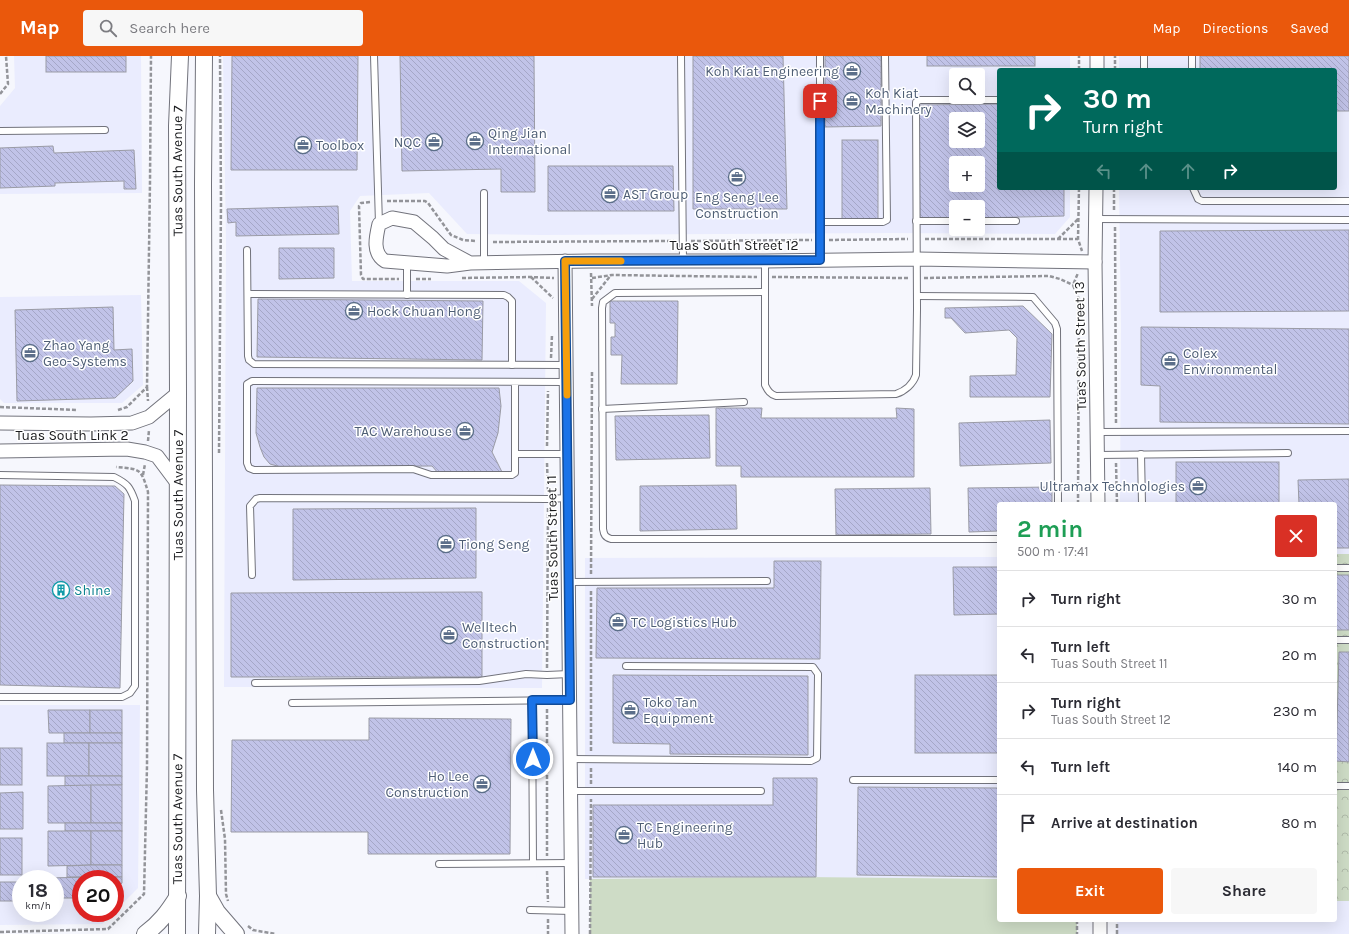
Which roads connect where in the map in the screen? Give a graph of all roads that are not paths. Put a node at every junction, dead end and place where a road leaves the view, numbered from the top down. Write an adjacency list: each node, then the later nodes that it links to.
1 (170, 56): 15 (street)
2 (180, 56): 15 (street, Tuas South Avenue 7)
3 (204, 56): 92 (street, Tuas South Avenue 7)
4 (374, 56): 29 (lane)
5 (681, 56): 34 (lane)
6 (820, 56): 28 (lane)
7 (885, 56): 28 (lane)
8 (1097, 56): 11 (street)
9 (1144, 56): 12 (lane)
10 (1192, 56): 13 (lane)
11 (1097, 68)
12 (1144, 68)
13 (1192, 68)
14 (997, 100): 24 (lane)
15 (177, 126): 48 (street, Tuas South Avenue 7)
16 (105, 130): 17 (lane)
17 (0, 131)
18 (1096, 190): 22 (street, Tuas South Street 13)
19 (1194, 190): 21 (lane)
20 (484, 193): 37 (lane)
21 (1349, 201)
22 (1095, 219): 23 (lane); 38 (street, Tuas South Street 13)
23 (1349, 220)
24 (916, 221): 25 (lane); 31 (lane)
25 (949, 221)
26 (985, 221): 27 (lane)
27 (1016, 221)
28 (820, 222): 32 (lane)
29 (379, 224): 36 (street, Tuas South Street 12); 39 (street, Tuas South Street 12)
30 (248, 250): 41 (lane)
31 (916, 259): 32 (street, Tuas South Street 12); 38 (street, Tuas South Street 12); 43 (lane)
32 (820, 260): 35 (street, Tuas South Street 12)
33 (565, 261): 34 (street, Tuas South Street 12); 37 (street, Tuas South Street 12); 45 (street, Tuas South Street 11)
34 (683, 261): 35 (street, Tuas South Street 12)
35 (765, 261): 40 (lane)
36 (470, 262): 37 (street, Tuas South Street 12); 39 (street, Tuas South Street 12)
37 (484, 262)
38 (1089, 262): 53 (street, Tuas South Street 13)
39 (407, 263): 42 (lane)
40 (765, 292): 43 (lane); 50 (lane)
41 (248, 294): 42 (lane); 44 (lane)
42 (407, 295): 44 (lane)
43 (917, 296): 63 (lane)
44 (512, 365): 45 (lane)
45 (566, 365): 47 (street, Tuas South Street 11)
46 (515, 382): 47 (lane); 56 (lane); 56 (lane)
47 (566, 382): 57 (street, Tuas South Street 11)
48 (178, 392): 51 (street, Tuas South Link 2); 61 (street, Tuas South Avenue 7)
49 (744, 402): 50 (lane)
50 (602, 409): 66 (lane)
51 (0, 423)
52 (1349, 430): 53 (lane)
53 (1097, 432): 58 (street, Tuas South Street 13)
54 (0, 451): 61 (street, Tuas South Link 2)
55 (1288, 453): 59 (lane)
56 (515, 454): 57 (lane)
57 (567, 454): 62 (street, Tuas South Street 11)
58 (1097, 454): 59 (lane); 64 (street, Tuas South Street 13)
59 (1141, 454): 65 (lane)
60 (0, 475): 77 (lane)
61 (178, 484): 91 (street, Tuas South Avenue 7)
62 (567, 498): 69 (lane); 71 (street, Tuas South Street 11)
63 (1058, 502)
64 (1098, 502)
65 (1142, 502)
66 (997, 539)
67 (1337, 568): 68 (lane)
68 (1349, 568)
69 (252, 575)
70 (767, 581): 71 (lane)
71 (568, 582): 75 (street, Tuas South Street 11)
72 (1337, 640): 73 (lane)
73 (1349, 640)
74 (626, 666): 81 (lane)
75 (569, 674): 76 (lane); 79 (street, Tuas South Street 11)
76 (255, 683)
77 (0, 697)
78 (532, 700): 79 (lane); 80 (lane); 88 (lane)
79 (570, 700): 81 (street, Tuas South Street 11)
80 (292, 703)
81 (570, 759): 87 (street, Tuas South Street 11)
82 (853, 780): 83 (lane)
83 (997, 780)
84 (1337, 786): 85 (lane)
85 (1349, 786)
86 (761, 791): 87 (lane)
87 (570, 792): 89 (street, Tuas South Street 11)
88 (533, 863): 89 (lane); 90 (lane)
89 (571, 863): 94 (street, Tuas South Street 11)
90 (438, 864)
91 (178, 896): 97 (street); 98 (street, Tuas South Avenue 7)
92 (208, 896): 96 (street); 99 (street, Tuas South Avenue 7)
93 (530, 910): 94 (lane)
94 (572, 911): 100 (street, Tuas South Street 11)
95 (1100, 922): 101 (street)
96 (241, 930)
97 (145, 934)
98 (177, 934)
99 (207, 934)
100 (572, 934)
101 (1100, 934)

